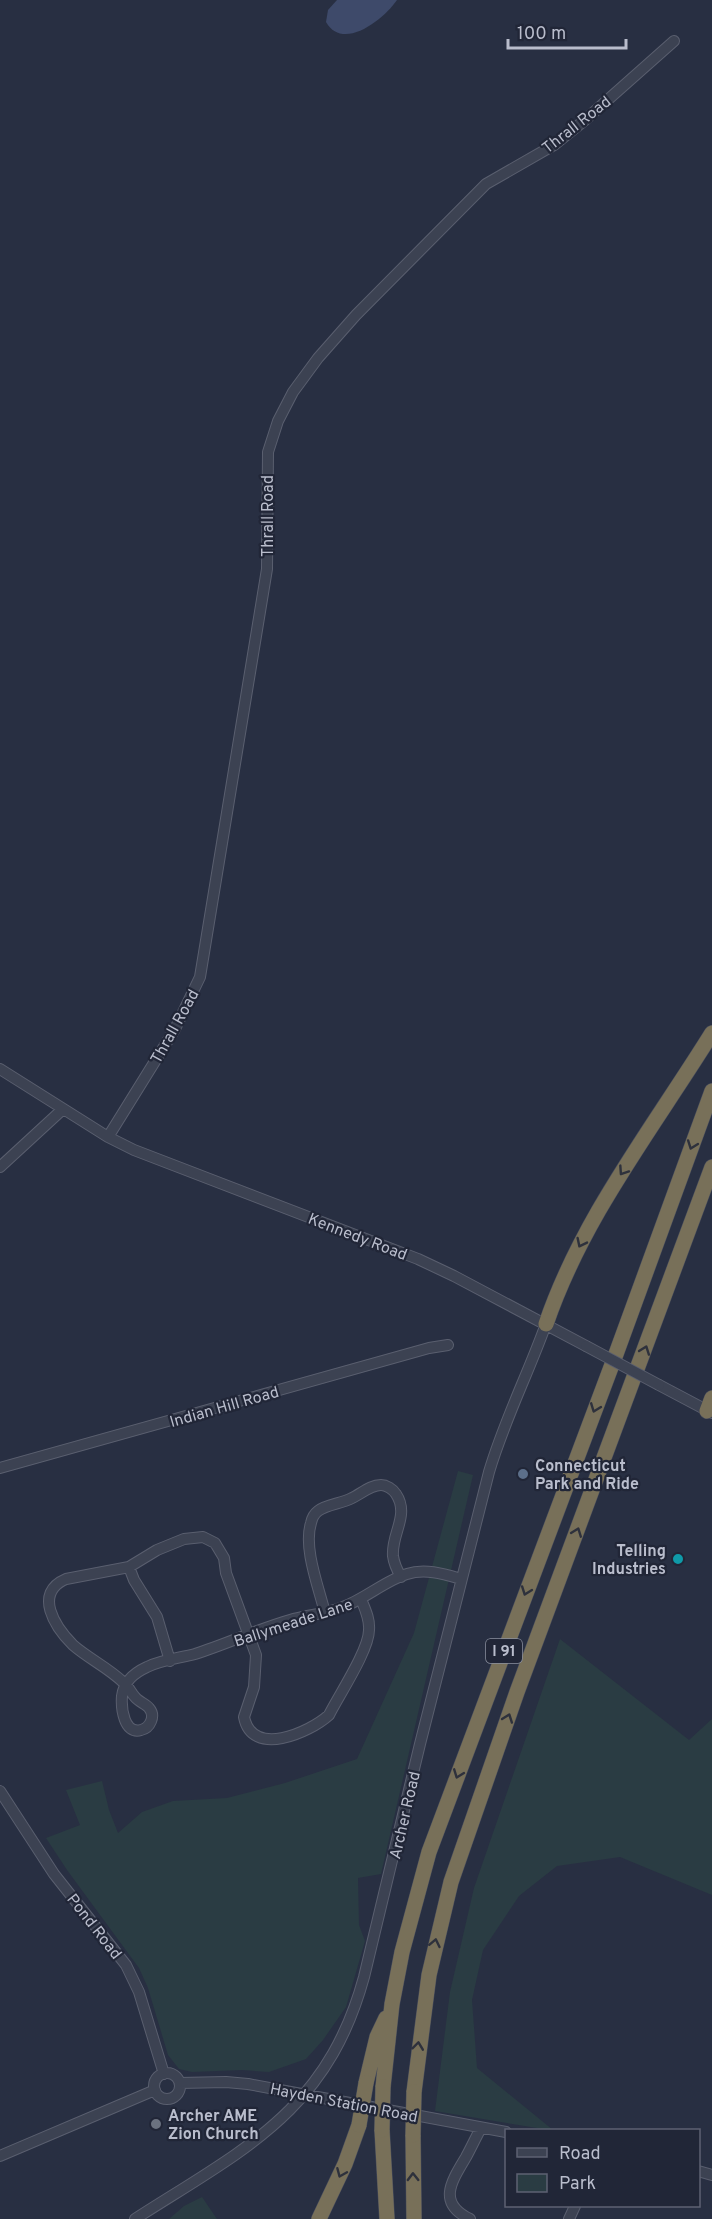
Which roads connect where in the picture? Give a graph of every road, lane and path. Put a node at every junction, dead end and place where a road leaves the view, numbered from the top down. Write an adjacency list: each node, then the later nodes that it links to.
1 (674, 41): 6 (street, Thrall Road)
2 (712, 1034): 9 (highway, one-way to 9)
3 (0, 1069): 5 (street, Kennedy Road)
4 (712, 1090): 21 (highway, I 91, one-way to 21)
5 (63, 1109): 6 (street, Kennedy Road); 7 (street)
6 (108, 1137): 9 (street, Kennedy Road)
7 (0, 1167)
8 (712, 1167): 32 (highway, I 91, one-way to 8, bridge)
9 (546, 1324): 11 (street, Kennedy Road, bridge); 15 (street, Archer Road)
10 (448, 1346): 12 (street, Indian Hill Road)
11 (710, 1407)
12 (0, 1468)
13 (129, 1567): 18 (street); 19 (street); 19 (street, Ballymeade Lane)
14 (401, 1577): 15 (street, Ballymeade Lane); 16 (street, Ballymeade Lane); 17 (street)
15 (461, 1579): 25 (street, Archer Road)
16 (361, 1599): 17 (street, Ballymeade Lane); 18 (street)
17 (325, 1613): 18 (street, Ballymeade Lane)
18 (249, 1635): 19 (street, Ballymeade Lane)
19 (170, 1660)
20 (0, 1791): 22 (street, Pond Road)
21 (392, 2004): 30 (highway, one-way to 30, bridge); 31 (highway, I 91, bridge)
22 (164, 2074): 23 (street); 24 (street)
23 (180, 2083): 24 (street); 25 (street, Hayden Station Road)
24 (155, 2090): 28 (street)
25 (304, 2095): 26 (street, Hayden Station Road); 29 (street, Archer Road)
26 (481, 2128): 27 (street, Hayden Station Road); 33 (street)
27 (505, 2132)
28 (0, 2156)
29 (135, 2219)
30 (319, 2219)
31 (387, 2219)
32 (414, 2219)
33 (470, 2219)

